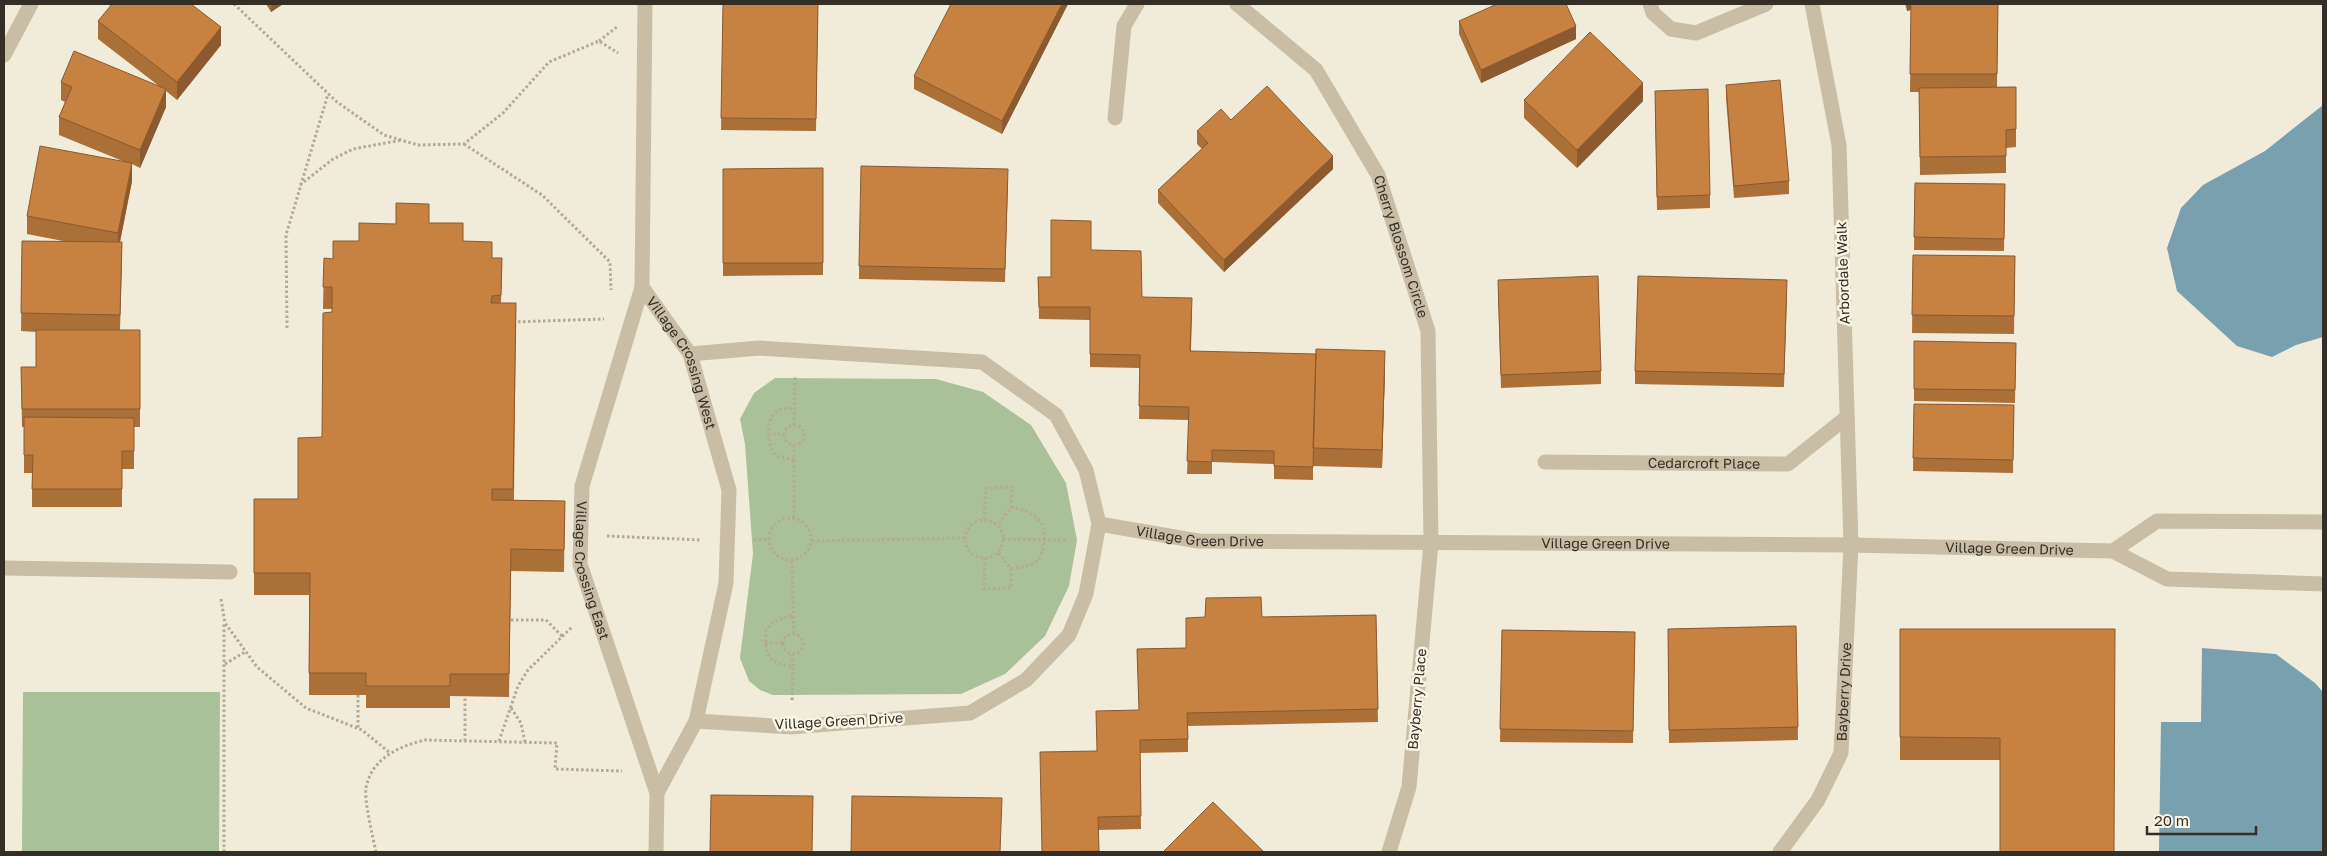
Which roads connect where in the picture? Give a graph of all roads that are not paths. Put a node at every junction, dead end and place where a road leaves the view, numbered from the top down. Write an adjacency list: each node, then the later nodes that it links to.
1 (31, 4): 8 (street)
2 (645, 4): 10 (street, Village Crossing West)
3 (1138, 4): 9 (street)
4 (1237, 4): 16 (street, Cherry Blossom Circle)
5 (1650, 4): 6 (street)
6 (1766, 4)
7 (1812, 4): 12 (street, Arbordale Walk)
8 (4, 55)
9 (1115, 118)
10 (642, 287): 11 (street, Village Crossing West); 23 (street, Village Crossing East)
11 (690, 354): 15 (street, Village Green Drive); 22 (street, Village Crossing West)
12 (1847, 417): 13 (street, Cedarcroft Place); 17 (street, Arbordale Walk)
13 (1545, 462)
14 (2323, 522): 18 (street)
15 (1099, 524): 16 (street, Village Green Drive); 22 (street, Village Green Drive)
16 (1431, 543): 17 (street, Village Green Drive); 25 (street, Bayberry Place)
17 (1851, 545): 18 (street, Village Green Drive); 26 (street, Bayberry Drive)
18 (2113, 550): 21 (street, Village Green Drive)
19 (4, 568): 20 (street)
20 (223, 572)
21 (2323, 584)
22 (696, 721): 23 (street)
23 (656, 793): 24 (street, Village Crossing East)
24 (656, 852)
25 (1389, 852)
26 (1780, 852)

